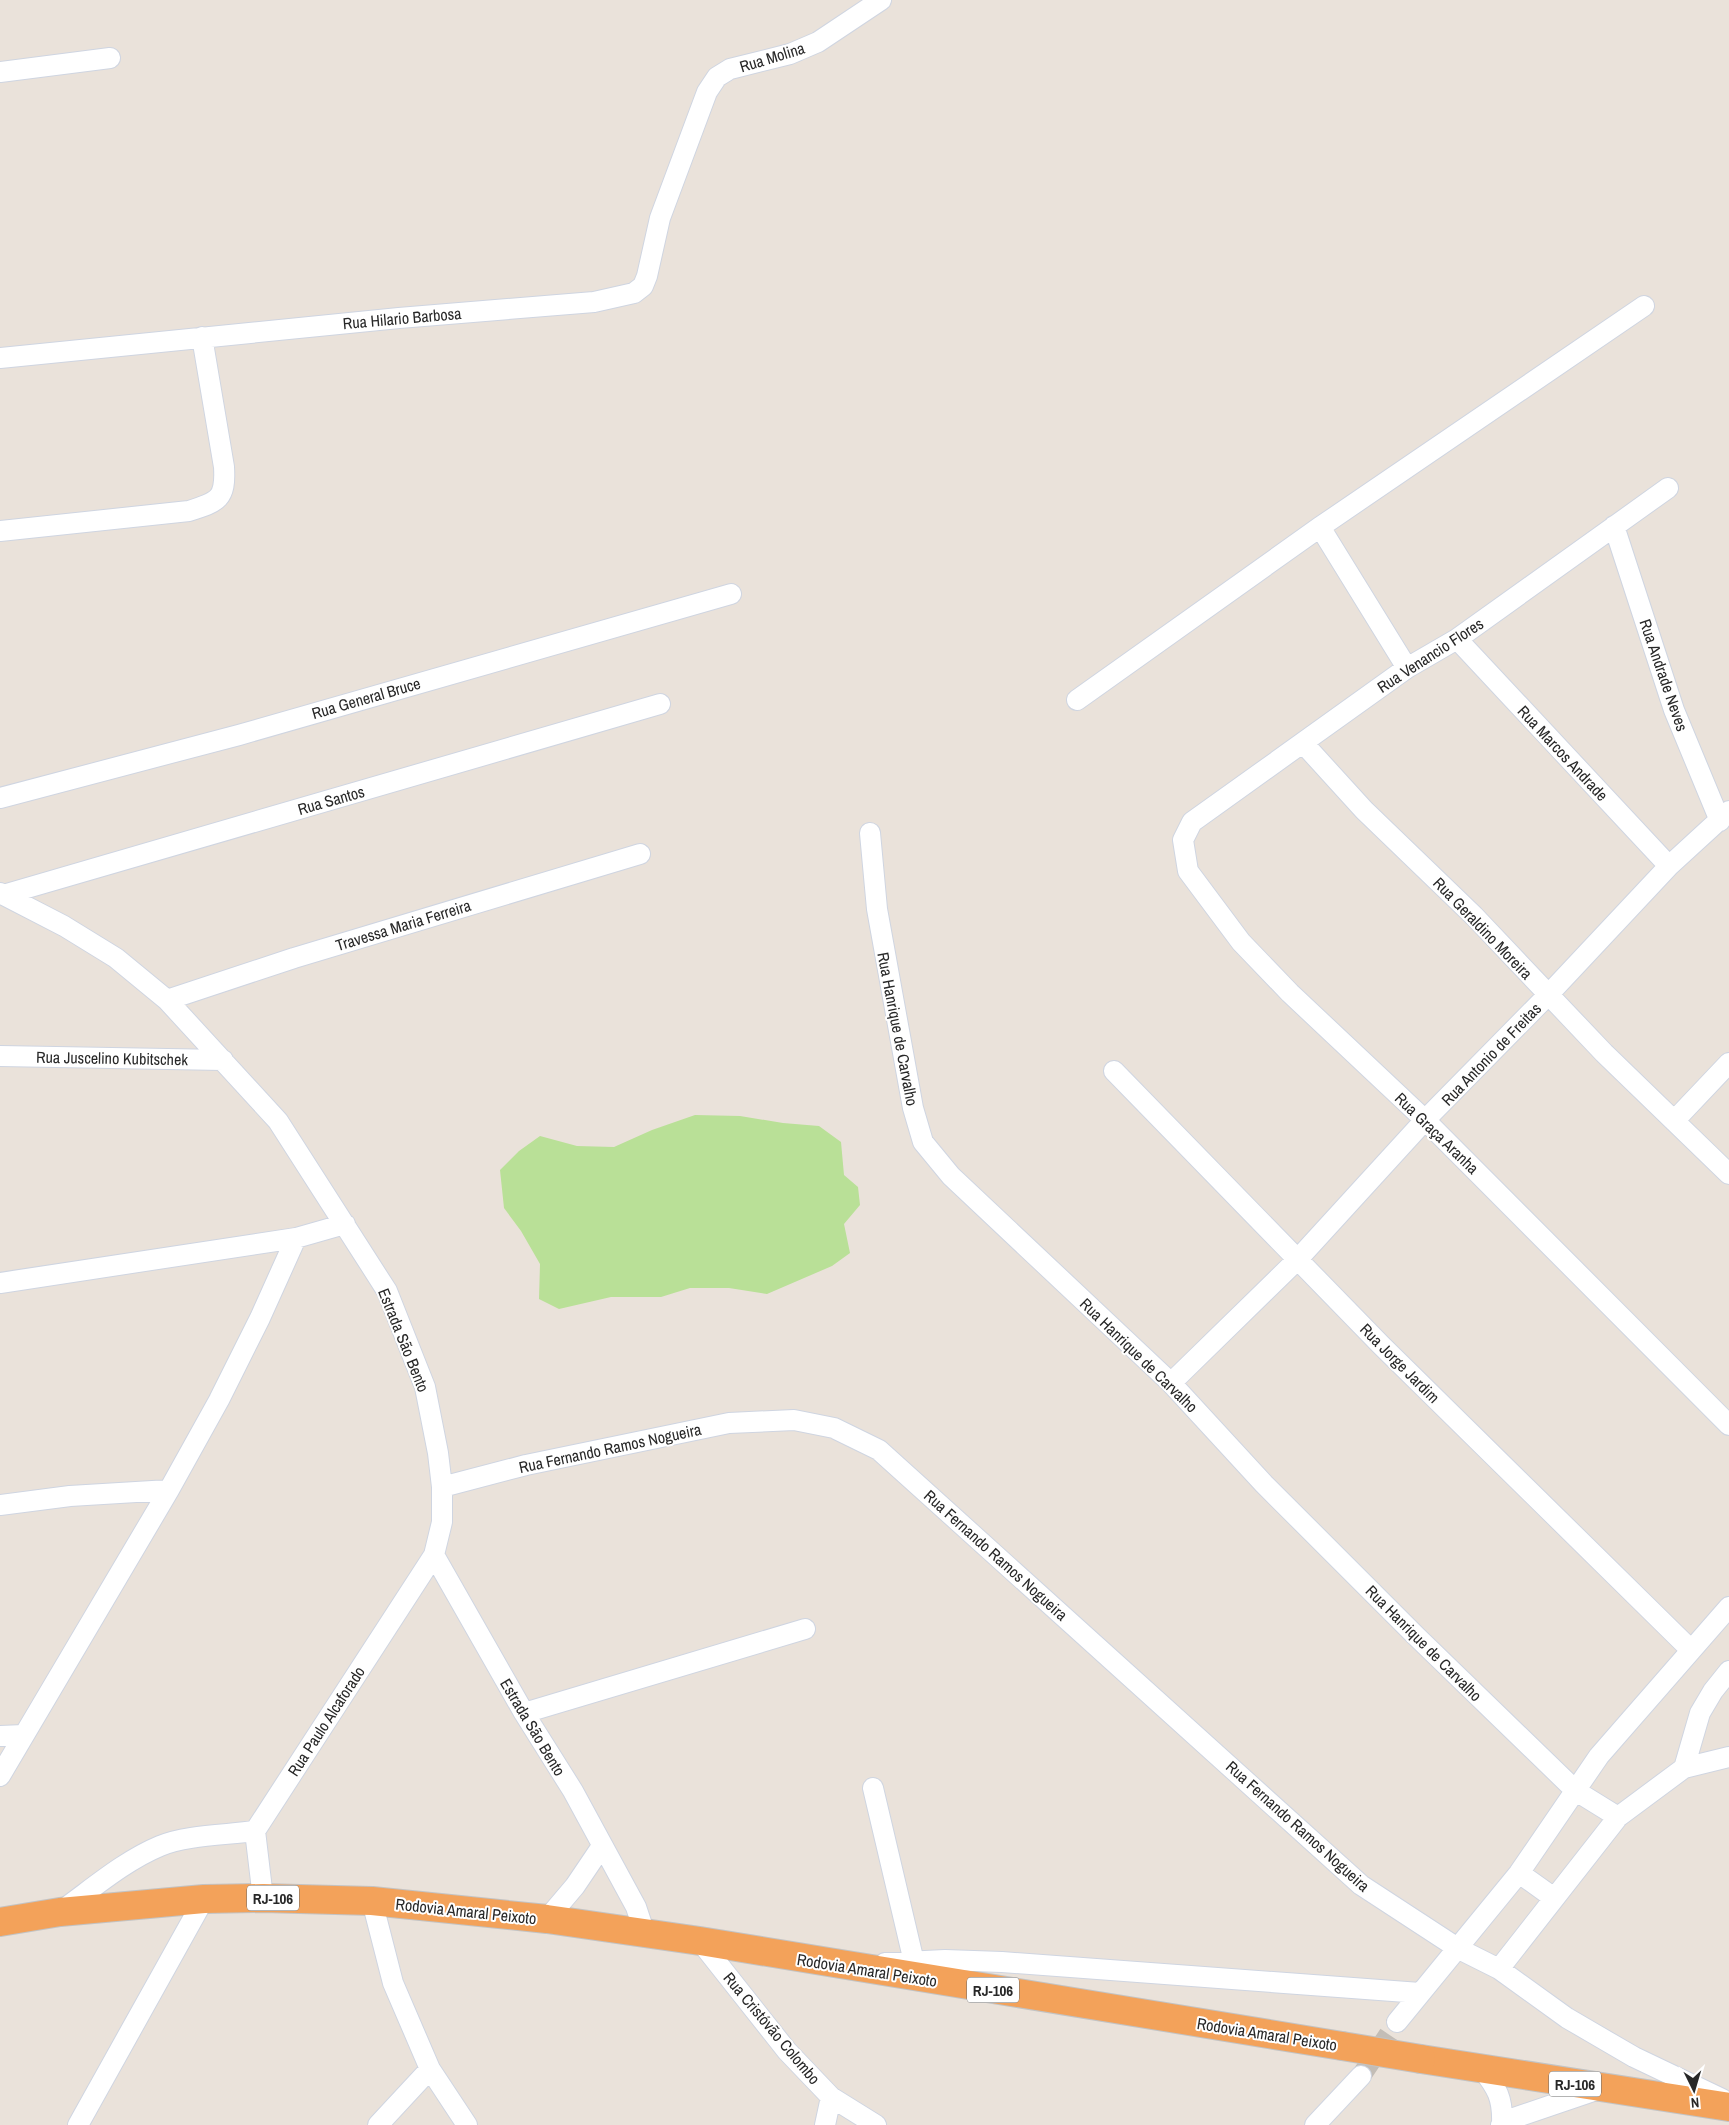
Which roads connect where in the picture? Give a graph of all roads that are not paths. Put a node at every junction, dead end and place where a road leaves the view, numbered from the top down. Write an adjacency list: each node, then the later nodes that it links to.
1 (881, 0): 4 (street, Rua Molina)
2 (110, 58): 3 (street)
3 (0, 72)
4 (689, 135): 6 (street, Rua Hilario Barbosa)
5 (1644, 306): 10 (street)
6 (202, 337): 7 (street, Rua Hilario Barbosa); 11 (street)
7 (0, 358)
8 (1668, 488): 9 (street, Rua Venancio Flores)
9 (1614, 526): 13 (street, Rua Venancio Flores); 19 (street, Rua Andrade Neves)
10 (1320, 527): 14 (street); 15 (street)
11 (0, 531)
12 (731, 594): 18 (street, Rua General Bruce)
13 (1457, 639): 14 (street, Rua Venancio Flores); 23 (street, Rua Marcos Andrade)
14 (1407, 668): 17 (street, Rua Venancio Flores)
15 (1077, 700)
16 (660, 704): 24 (street, Rua Santos)
17 (1303, 743): 20 (street, Rua Venancio Flores); 25 (street, Rua Geraldino Moreira)
18 (0, 798)
19 (1724, 816): 23 (street, Rua Antonio de Freitas)
20 (1192, 822): 31 (street, Rua Graça Aranha)
21 (870, 833): 38 (street, Rua Hanrique de Carvalho)
22 (640, 854): 26 (street, Travessa Maria Ferreira)
23 (1669, 866): 25 (street, Rua Antonio de Freitas)
24 (2, 894): 26 (street, Estrada São Bento)
25 (1548, 996): 31 (street, Rua Antonio de Freitas); 32 (street, Rua Geraldino Moreira)
26 (167, 1000): 28 (street, Estrada São Bento)
27 (0, 1056): 28 (street, Rua Juscelino Kubitschek)
28 (223, 1060): 34 (street, Estrada São Bento)
29 (1729, 1063): 32 (street)
30 (1114, 1071): 36 (street, Rua Jorge Jardim)
31 (1426, 1120): 36 (street, Rua Antonio de Freitas); 39 (street, Rua Graça Aranha)
32 (1674, 1121): 33 (street, Rua Geraldino Moreira)
33 (1729, 1174)
34 (345, 1224): 35 (street); 40 (street, Estrada São Bento)
35 (296, 1238): 37 (street); 41 (street)
36 (1298, 1259): 38 (street, Rua Antonio de Freitas); 46 (street, Rua Jorge Jardim)
37 (0, 1283)
38 (1171, 1384): 55 (street, Rua Hanrique de Carvalho)
39 (1729, 1426)
40 (442, 1487): 43 (street, Estrada São Bento); 69 (street, Rua Fernando Ramos Nogueira)
41 (169, 1490): 42 (street); 49 (street)
42 (0, 1505)
43 (434, 1555): 48 (street, Estrada São Bento); 57 (street, Rua Paulo Alcaforado)
44 (1729, 1607): 46 (street)
45 (805, 1629): 48 (street)
46 (1690, 1650): 55 (street)
47 (1729, 1671): 52 (street)
48 (524, 1714): 58 (street, Estrada São Bento)
49 (24, 1735): 50 (street); 53 (street)
50 (0, 1736)
51 (1729, 1757): 52 (street)
52 (1684, 1768): 56 (street)
53 (0, 1776)
54 (873, 1788): 70 (street)
55 (1576, 1792): 56 (street, Rua Hanrique de Carvalho); 59 (street)
56 (1618, 1817): 61 (street)
57 (255, 1831): 60 (street); 64 (street)
58 (602, 1846): 65 (street); 67 (street, Estrada São Bento)
59 (1519, 1873): 61 (street); 69 (street)
60 (263, 1898): 62 (highway, Rodovia Amaral Peixoto / RJ-106); 63 (highway, Rodovia Amaral Peixoto / RJ-106)
61 (1554, 1898): 72 (street)
62 (204, 1899): 64 (highway, Rodovia Amaral Peixoto / RJ-106); 83 (street)
63 (372, 1901): 65 (highway, Rodovia Amaral Peixoto / RJ-106); 75 (street)
64 (60, 1912): 66 (highway, Rodovia Amaral Peixoto / RJ-106)
65 (547, 1919): 67 (highway, Rodovia Amaral Peixoto / RJ-106)
66 (0, 1922)
67 (645, 1934): 68 (highway, Rodovia Amaral Peixoto / RJ-106)
68 (700, 1942): 71 (highway, Rodovia Amaral Peixoto / RJ-106); 79 (street, Rua Cristóvão Colombo)
69 (1458, 1949): 72 (street, Rua Fernando Ramos Nogueira); 73 (street)
70 (914, 1962): 71 (street); 73 (street)
71 (833, 1964): 76 (highway, Rodovia Amaral Peixoto / RJ-106, bridge)
72 (1499, 1969): 80 (street, Rua Fernando Ramos Nogueira)
73 (1420, 1993): 74 (street)
74 (1397, 2022)
75 (430, 2069): 84 (street); 85 (street)
76 (1482, 2069): 78 (highway, Rodovia Amaral Peixoto / RJ-106); 82 (street)
77 (1362, 2076): 88 (street)
78 (1603, 2088): 81 (highway, Rodovia Amaral Peixoto / RJ-106); 82 (street)
79 (831, 2096): 86 (street); 87 (street, Rua Cristóvão Colombo)
80 (1729, 2103)
81 (1729, 2107)
82 (1501, 2124)
83 (78, 2125)
84 (378, 2125)
85 (468, 2125)
86 (825, 2125)
87 (876, 2125)
88 (1315, 2125)

